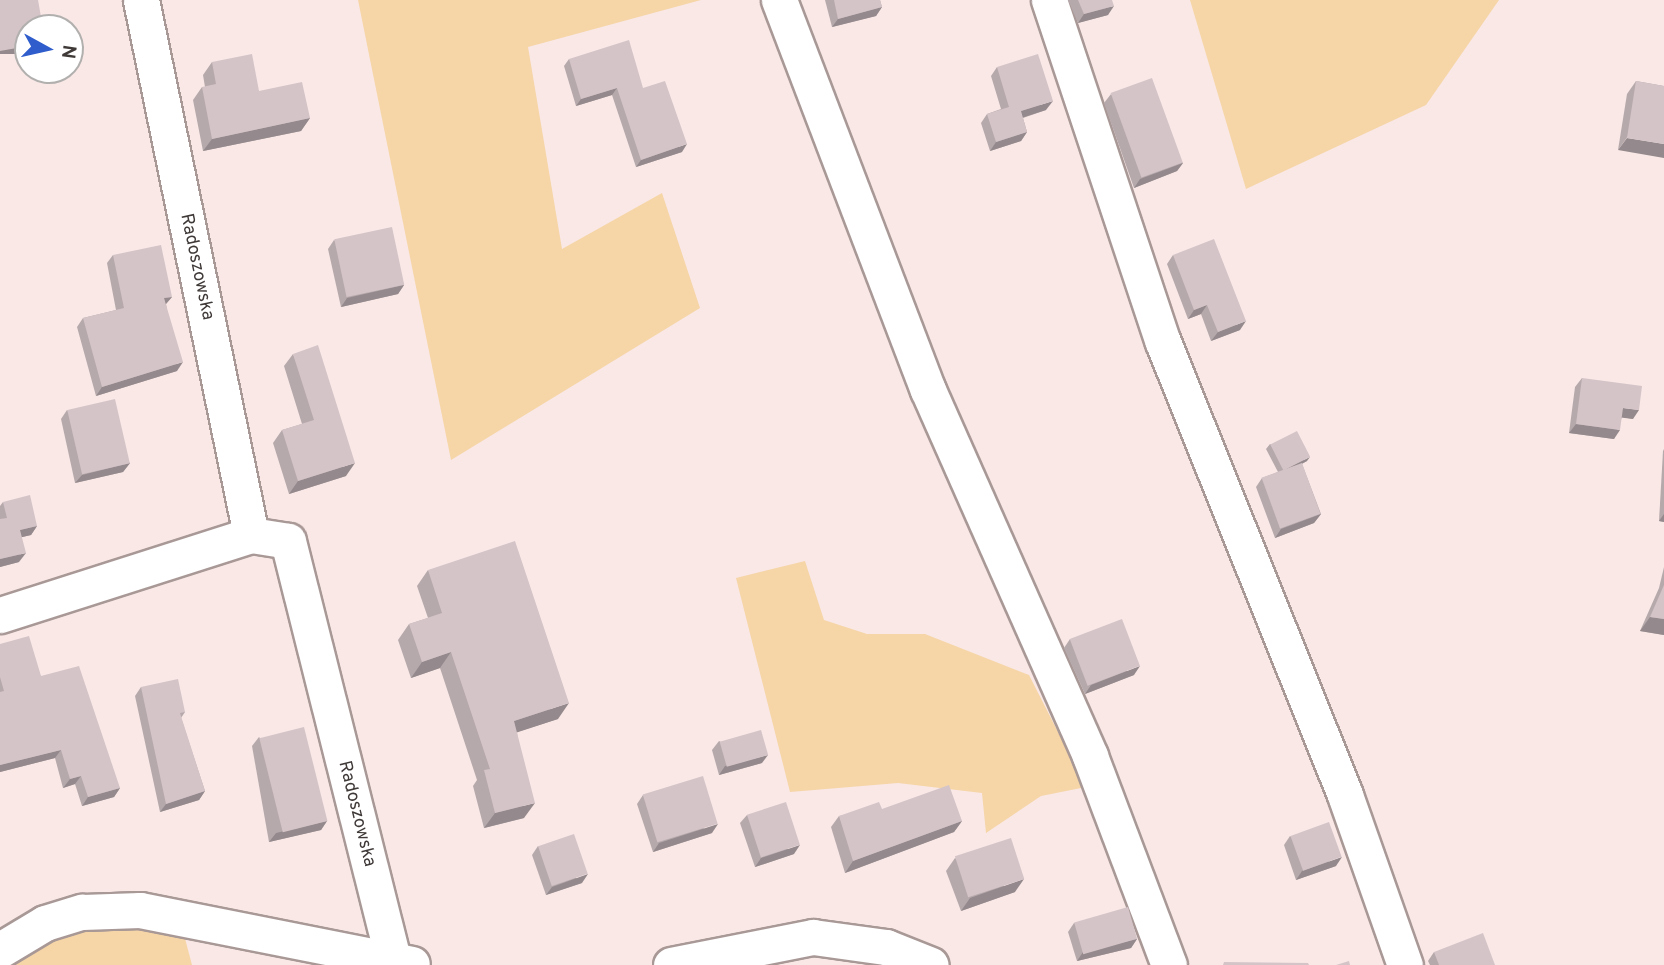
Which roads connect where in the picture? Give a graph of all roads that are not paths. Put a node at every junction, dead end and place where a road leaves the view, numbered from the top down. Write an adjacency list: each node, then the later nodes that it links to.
1 (141, 0): 4 (street, Radoszowska)
2 (779, 0): 10 (street)
3 (1049, 0): 11 (street)
4 (251, 535): 5 (street, Radoszowska); 7 (street, Radoszowska)
5 (0, 615)
6 (0, 950): 7 (street, Radoszowska)
7 (404, 963)
8 (671, 965): 9 (street)
9 (932, 965)
10 (1169, 965)
11 (1405, 965)

